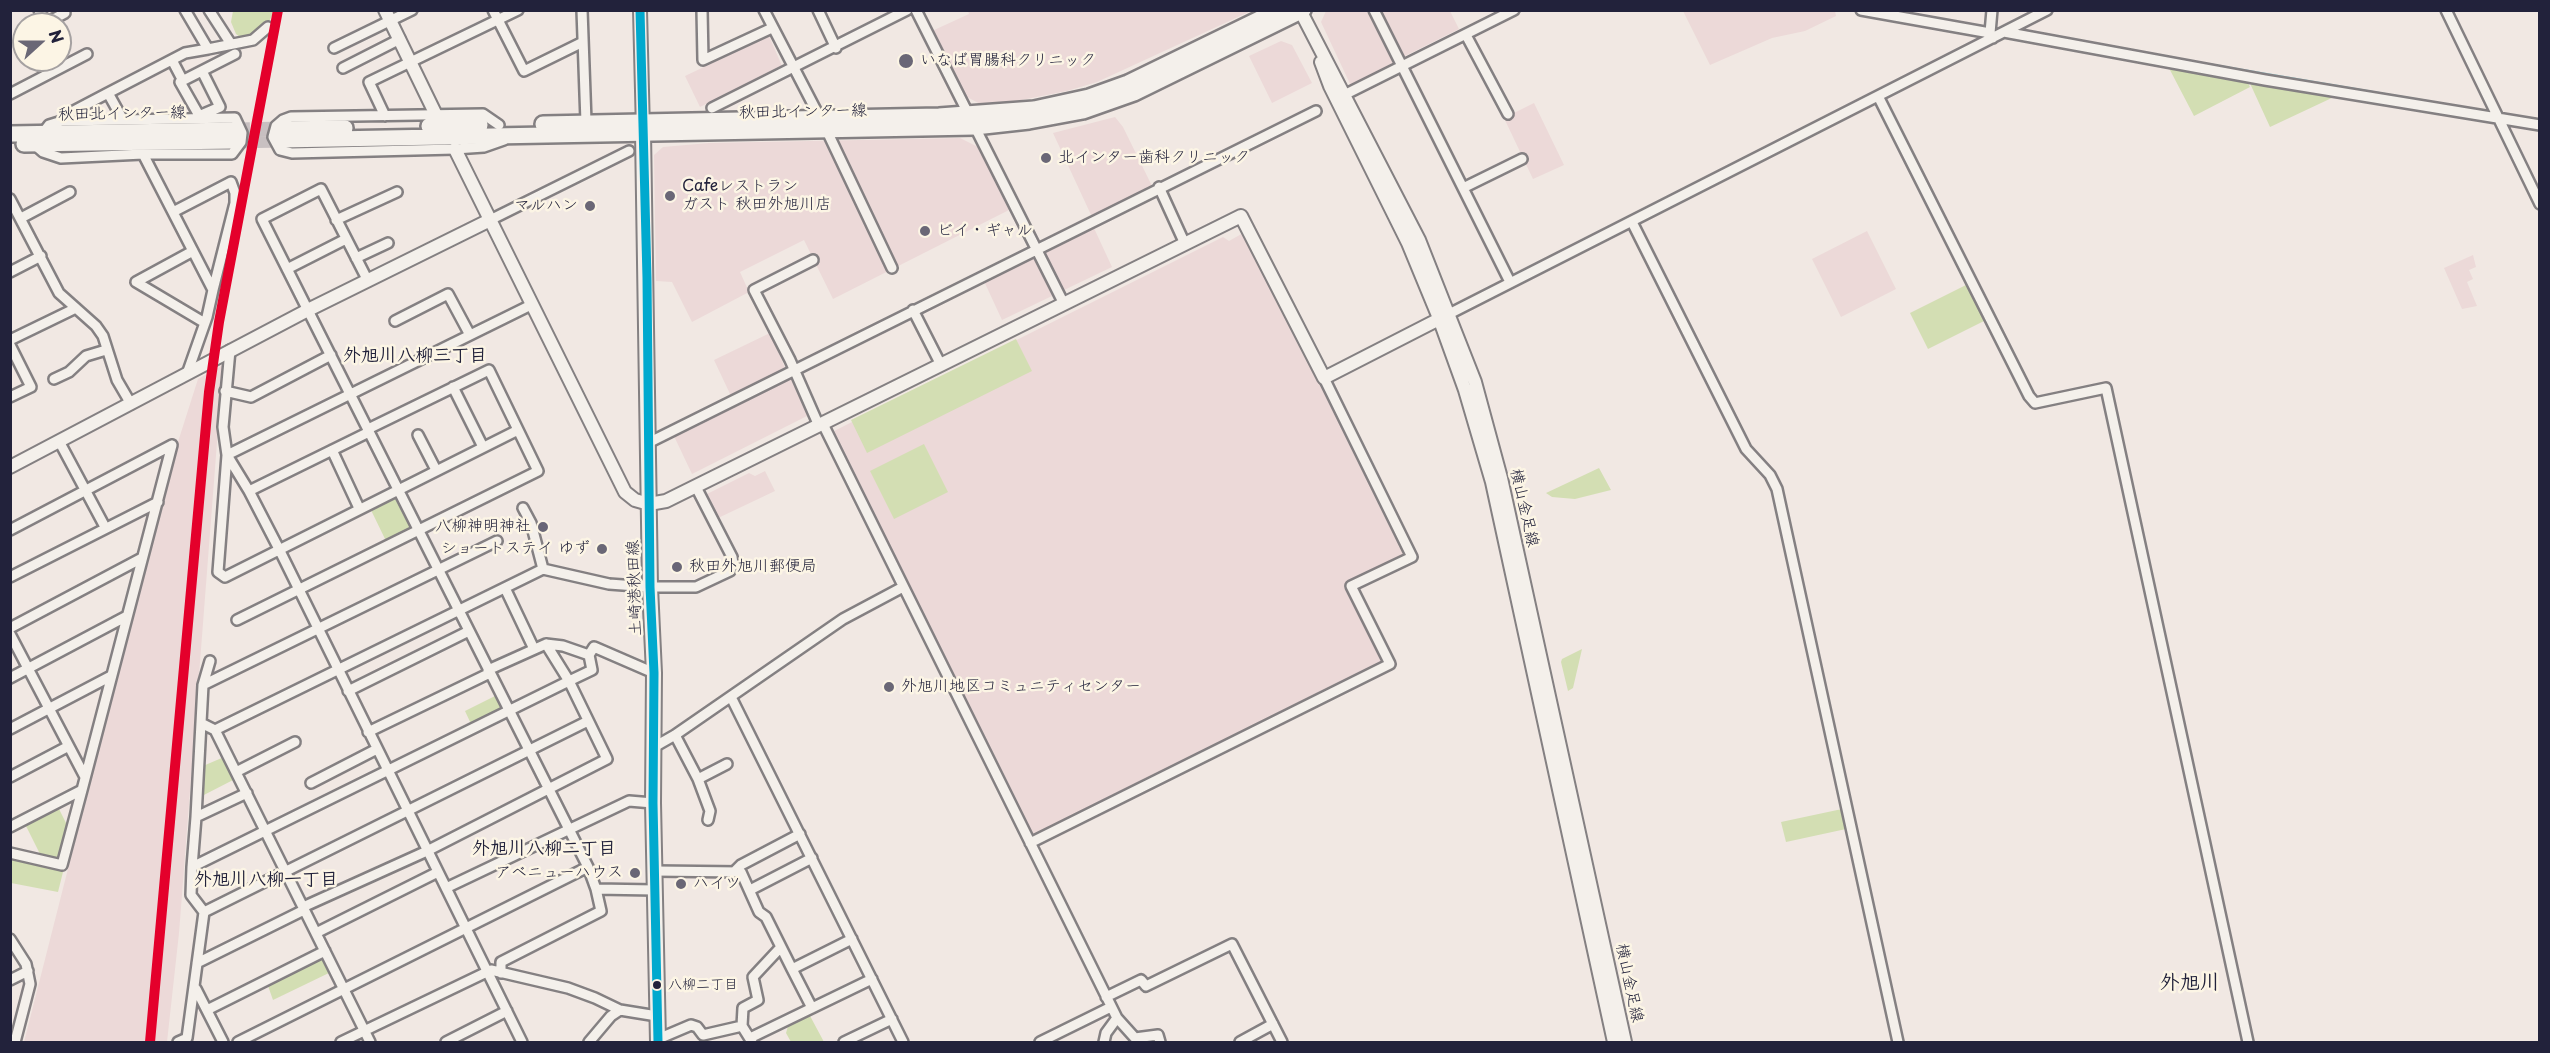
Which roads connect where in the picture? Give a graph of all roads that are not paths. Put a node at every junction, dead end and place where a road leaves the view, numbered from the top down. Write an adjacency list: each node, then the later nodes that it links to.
1 (185, 10): 33 (street)
2 (209, 10): 30 (street)
3 (412, 10): 21 (street)
4 (493, 10): 22 (street)
5 (518, 10): 22 (street)
6 (582, 10): 29 (street)
7 (640, 10): 61 (street)
8 (702, 10): 24 (street)
9 (764, 10): 24 (street)
10 (818, 10): 32 (street)
11 (907, 10): 32 (street)
12 (916, 10): 56 (street)
13 (1278, 10): 56 (main road, 秋田北インター線)
14 (1374, 10): 38 (street)
15 (1514, 10): 27 (street)
16 (1861, 10): 25 (street)
17 (1992, 10): 25 (street)
18 (2047, 10): 26 (street)
19 (2446, 10): 51 (street)
20 (1302, 11): 45 (street, 横山金足線); 56 (main road, 秋田北インター線); 101 (street, 横山金足線)
21 (388, 16): 28 (street); 31 (street)
22 (498, 21): 29 (street); 37 (street)
23 (268, 27): 30 (street)
24 (772, 28): 40 (street)
25 (1991, 31): 26 (street); 46 (street)
26 (2007, 31): 51 (street)
27 (1466, 35): 38 (street); 49 (street)
28 (400, 39): 37 (street); 39 (street)
29 (583, 42): 57 (street)
30 (231, 44): 33 (street)
31 (334, 48)
32 (836, 48): 40 (street)
33 (208, 49): 36 (street)
34 (87, 54): 44 (street)
35 (235, 54): 41 (street)
36 (172, 60): 42 (street); 43 (street)
37 (411, 62): 50 (street); 52 (street)
38 (1402, 66): 45 (street); 72 (street)
39 (343, 68)
40 (794, 68): 47 (street); 58 (street)
41 (202, 71): 42 (street); 53 (street)
42 (183, 81): 53 (street)
43 (108, 93): 54 (street); 55 (street)
44 (10, 94)
45 (1346, 94): 101 (street, 横山金足線)
46 (1878, 96): 81 (street); 274 (street)
47 (712, 108)
48 (1316, 111): 71 (street)
49 (1508, 114)
50 (436, 115): 52 (street); 59 (street)
51 (2498, 115): 60 (street); 76 (street)
52 (385, 116): 67 (street)
53 (200, 118): 54 (street); 69 (street)
54 (123, 120): 55 (street)
55 (62, 121): 64 (street)
56 (972, 121): 58 (main road, 秋田北インター線); 85 (street)
57 (586, 122): 59 (main road, 秋田北インター線); 61 (main road, 秋田北インター線)
58 (823, 124): 61 (main road, 秋田北インター線); 90 (street)
59 (499, 125): 65 (main road, 秋田北インター線)
60 (2540, 125)
61 (643, 127): 65 (main road, 秋田北インター線); 127 (main road, 土崎港秋田線)
62 (10, 134): 64 (main road, 秋田北インター線)
63 (235, 136): 64 (main road, 秋田北インター線)
64 (39, 139): 66 (main road, 秋田北インター線); 69 (street)
65 (485, 141): 67 (street)
66 (10, 144)
67 (455, 149): 80 (street)
68 (629, 151): 80 (street)
69 (143, 154): 77 (street)
70 (1522, 159): 72 (street)
71 (1158, 188): 84 (street); 85 (street)
72 (1463, 188): 94 (street)
73 (70, 192): 78 (street)
74 (397, 192): 79 (street)
75 (10, 199): 78 (street)
76 (2540, 204)
77 (173, 212): 86 (street); 95 (street)
78 (21, 218): 87 (street)
79 (336, 220): 82 (street); 91 (street)
80 (490, 220): 93 (street); 97 (street)
81 (1632, 222): 94 (street); 273 (street)
82 (346, 239): 88 (street); 91 (street)
83 (388, 243): 88 (street)
84 (1185, 244): 96 (street); 115 (street)
85 (1036, 249): 96 (street); 100 (street)
86 (193, 251): 95 (street); 103 (street)
87 (41, 256): 92 (street); 98 (street)
88 (356, 258): 93 (street)
89 (813, 260): 113 (street)
90 (892, 268)
91 (287, 269): 99 (street)
92 (10, 272)
93 (368, 281): 99 (street)
94 (1510, 282): 101 (street)
95 (213, 290): 103 (street)
96 (1064, 304): 111 (street)
97 (531, 305): 104 (street); 138 (street)
98 (76, 308): 105 (street); 107 (street)
99 (308, 310): 108 (street); 109 (street)
100 (913, 310): 111 (street); 113 (street)
101 (1444, 316): 115 (street); 271 (street, 横山金足線); 272 (street, 横山金足線)
102 (395, 321): 104 (street)
103 (205, 323): 114 (street)
104 (470, 335): 119 (street)
105 (10, 340)
106 (10, 345): 110 (street)
107 (106, 350): 116 (street); 121 (street)
108 (230, 351): 114 (street); 118 (street)
109 (331, 356): 118 (street); 119 (street)
110 (20, 365): 112 (street); 120 (street)
111 (941, 365): 122 (street)
112 (10, 370)
113 (793, 370): 122 (street); 127 (street)
114 (187, 374): 121 (street)
115 (1324, 378): 206 (street)
116 (54, 379)
117 (453, 387): 123 (street); 124 (street); 128 (street)
118 (225, 391): 130 (street)
119 (350, 393): 123 (street); 130 (street)
120 (10, 397)
121 (131, 404): 126 (street)
122 (821, 425): 133 (street); 150 (street)
123 (368, 430): 129 (street); 134 (street)
124 (518, 430): 128 (street); 142 (street)
125 (418, 435): 132 (street)
126 (58, 441): 131 (street); 135 (street)
127 (648, 443): 138 (main road, 土崎港秋田線)
128 (483, 447): 132 (street)
129 (332, 450): 136 (street); 139 (street)
130 (227, 455): 136 (street); 145 (street)
131 (10, 467)
132 (436, 470): 134 (street)
133 (696, 487): 138 (street); 151 (street)
134 (398, 489): 139 (street); 142 (street)
135 (86, 490): 137 (street); 141 (street); 143 (street)
136 (249, 491): 145 (street)
137 (158, 502): 141 (street); 146 (street)
138 (649, 504): 151 (main road, 土崎港秋田線)
139 (359, 508): 145 (street)
140 (523, 508): 147 (street)
141 (105, 527): 149 (street)
142 (418, 529): 148 (street); 153 (street)
143 (10, 530)
144 (497, 541): 148 (street)
145 (279, 549): 153 (street)
146 (142, 558): 155 (street); 157 (street)
147 (543, 569): 151 (street); 152 (street)
148 (438, 570): 154 (street); 158 (street)
149 (10, 577)
150 (903, 586): 174 (street); 206 (street)
151 (650, 587): 168 (main road, 土崎港秋田線)
152 (504, 588): 154 (street); 162 (street)
153 (298, 590): 156 (street); 158 (street)
154 (459, 611): 159 (street); 165 (street)
155 (127, 616): 166 (street); 169 (street)
156 (237, 620)
157 (10, 628)
158 (318, 629): 165 (street); 172 (street)
159 (469, 631): 167 (street); 173 (street)
160 (10, 634): 166 (street)
161 (546, 644): 162 (street); 163 (street); 171 (street)
162 (534, 649): 167 (street)
163 (588, 655): 168 (street); 171 (street)
164 (210, 661): 172 (street)
165 (337, 668): 173 (street); 180 (street)
166 (28, 669): 170 (street); 175 (street)
167 (489, 671): 176 (street); 181 (street)
168 (654, 672): 185 (main road, 土崎港秋田線)
169 (111, 676): 175 (street); 192 (street)
170 (10, 678)
171 (568, 681): 176 (street); 177 (street)
172 (203, 685): 178 (street)
173 (348, 691): 181 (street)
174 (731, 697): 182 (street); 205 (street)
175 (49, 708): 179 (street); 184 (street)
176 (510, 712): 187 (street); 189 (street)
177 (588, 721): 187 (street); 195 (street)
178 (201, 723): 180 (street); 200 (street)
179 (10, 729)
180 (215, 730): 190 (street)
181 (368, 732): 186 (street)
182 (675, 735): 185 (street); 193 (street)
183 (295, 742): 190 (street)
184 (68, 747): 191 (street); 192 (street)
185 (654, 747): 198 (main road, 土崎港秋田線)
186 (377, 749): 189 (street); 194 (street)
187 (529, 750): 195 (street); 199 (street)
188 (727, 764): 193 (street)
189 (387, 770): 199 (street); 204 (street)
190 (236, 772): 197 (street)
191 (10, 777)
192 (84, 777): 196 (street)
193 (698, 779): 201 (street)
194 (311, 783)
195 (548, 789): 203 (street); 207 (street)
196 (82, 790): 202 (street); 208 (street)
197 (247, 793): 200 (street); 204 (street)
198 (653, 803): 203 (street); 214 (main road, 土崎港秋田線)
199 (407, 811): 207 (street); 213 (street)
200 (196, 818): 210 (street)
201 (708, 820)
202 (10, 827)
203 (568, 829): 211 (street); 216 (street)
204 (266, 832): 210 (street); 213 (street)
205 (800, 834): 209 (street); 212 (street)
206 (1030, 843): 237 (street)
207 (427, 851): 215 (street); 220 (street)
208 (10, 853)
209 (812, 858): 219 (street); 225 (street)
210 (192, 867): 221 (street)
211 (588, 867): 217 (street); 222 (street)
212 (736, 870): 214 (street); 219 (street)
213 (285, 871): 220 (street); 221 (street)
214 (655, 871): 218 (main road, 土崎港秋田線)
215 (438, 872): 216 (street); 223 (street)
216 (446, 888): 222 (street)
217 (596, 889): 218 (street); 232 (street)
218 (655, 890): 243 (main road, 土崎港秋田線)
219 (750, 890): 226 (street)
220 (304, 909): 223 (street); 228 (street)
221 (204, 912): 228 (street)
222 (466, 929): 231 (street); 236 (street)
223 (316, 933): 227 (street)
224 (10, 939): 230 (street)
225 (852, 939): 229 (street); 233 (street)
226 (781, 947): 229 (street); 248 (street)
227 (325, 951): 236 (street); 240 (street)
228 (197, 963): 235 (street)
229 (792, 969): 239 (street)
230 (28, 971): 234 (street); 246 (street)
231 (487, 971): 232 (street); 242 (street); 250 (street)
232 (501, 973): 241 (street)
233 (872, 979): 239 (street); 245 (street)
234 (10, 980)
235 (195, 986): 240 (street); 256 (street)
236 (344, 989): 250 (street); 258 (street)
237 (1106, 997): 238 (street); 247 (street)
238 (1111, 1007): 244 (street); 253 (street)
239 (812, 1008): 252 (street)
240 (207, 1010): 257 (street)
241 (620, 1010): 243 (street); 263 (street)
242 (507, 1011): 261 (street); 262 (street)
243 (657, 1016): 254 (main road, 土崎港秋田線)
244 (1117, 1018): 267 (street); 268 (street)
245 (892, 1020): 264 (street); 265 (street)
246 (20, 1023): 249 (street); 255 (street)
247 (1273, 1024): 269 (street); 270 (street)
248 (742, 1026): 251 (street); 252 (street)
249 (10, 1028)
250 (364, 1031): 259 (street); 260 (street)
251 (720, 1038): 254 (street)
252 (751, 1040)
253 (1051, 1040): 266 (street)
254 (658, 1041)
255 (15, 1042)
256 (178, 1042)
257 (223, 1042)
258 (238, 1042)
259 (341, 1042)
260 (370, 1042)
261 (446, 1042)
262 (522, 1042)
263 (589, 1042)
264 (844, 1042)
265 (903, 1042)
266 (1040, 1042)
267 (1104, 1042)
268 (1160, 1042)
269 (1240, 1042)
270 (1282, 1042)
271 (1614, 1042)
272 (1625, 1042)
273 (1898, 1042)
274 (2248, 1042)

